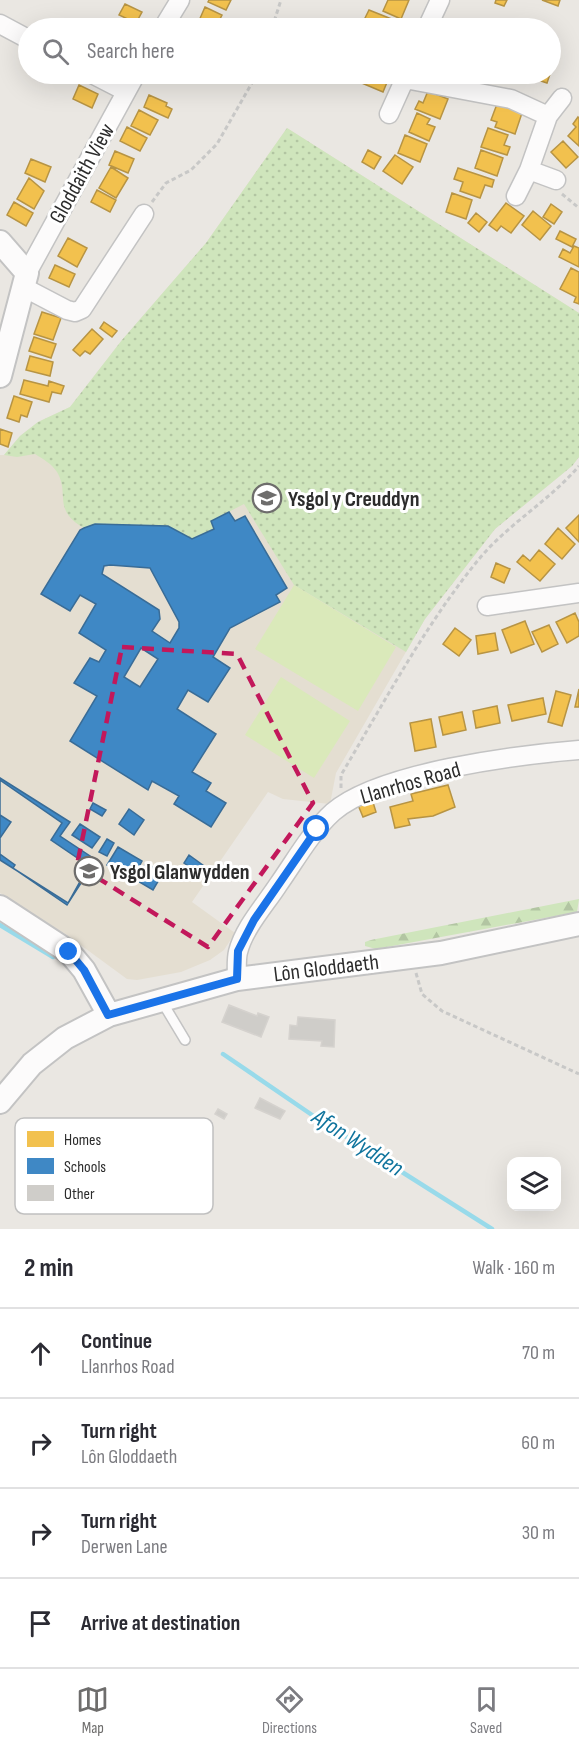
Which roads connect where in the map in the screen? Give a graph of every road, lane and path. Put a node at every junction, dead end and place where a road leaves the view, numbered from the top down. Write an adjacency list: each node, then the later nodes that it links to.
1 (180, 0): 4 (street)
2 (281, 0): 5 (path)
3 (440, 0): 6 (street)
4 (169, 18)
5 (275, 18)
6 (432, 18)
7 (0, 25): 8 (street)
8 (18, 34)
9 (112, 84): 14 (street)
10 (130, 84): 14 (street, Gloddaith View)
11 (251, 84): 22 (path)
12 (402, 84): 16 (street)
13 (443, 84): 17 (street)
14 (126, 91): 24 (street, Gloddaith View)
15 (562, 98): 17 (street)
16 (389, 114)
17 (548, 116): 18 (street)
18 (529, 170): 19 (street); 20 (street)
19 (556, 180): 21 (path)
20 (516, 196)
21 (579, 208)
22 (144, 214): 24 (street)
23 (0, 242): 24 (street)
24 (25, 280): 25 (street)
25 (0, 376)
26 (579, 466): 30 (path)
27 (579, 593): 28 (street)
28 (487, 606)
29 (579, 750): 34 (street, Llanrhos Road)
30 (342, 793)
31 (0, 908): 36 (street)
32 (579, 924): 33 (street, Lôn Gloddaeth)
33 (411, 957): 34 (street, Lôn Gloddaeth); 38 (path)
34 (237, 979): 35 (street, Lôn Gloddaeth)
35 (161, 1000): 36 (street, Lôn Gloddaeth); 37 (lane)
36 (108, 1015): 39 (street, Lôn Gloddaeth)
37 (185, 1040)
38 (579, 1074)
39 (0, 1102)

